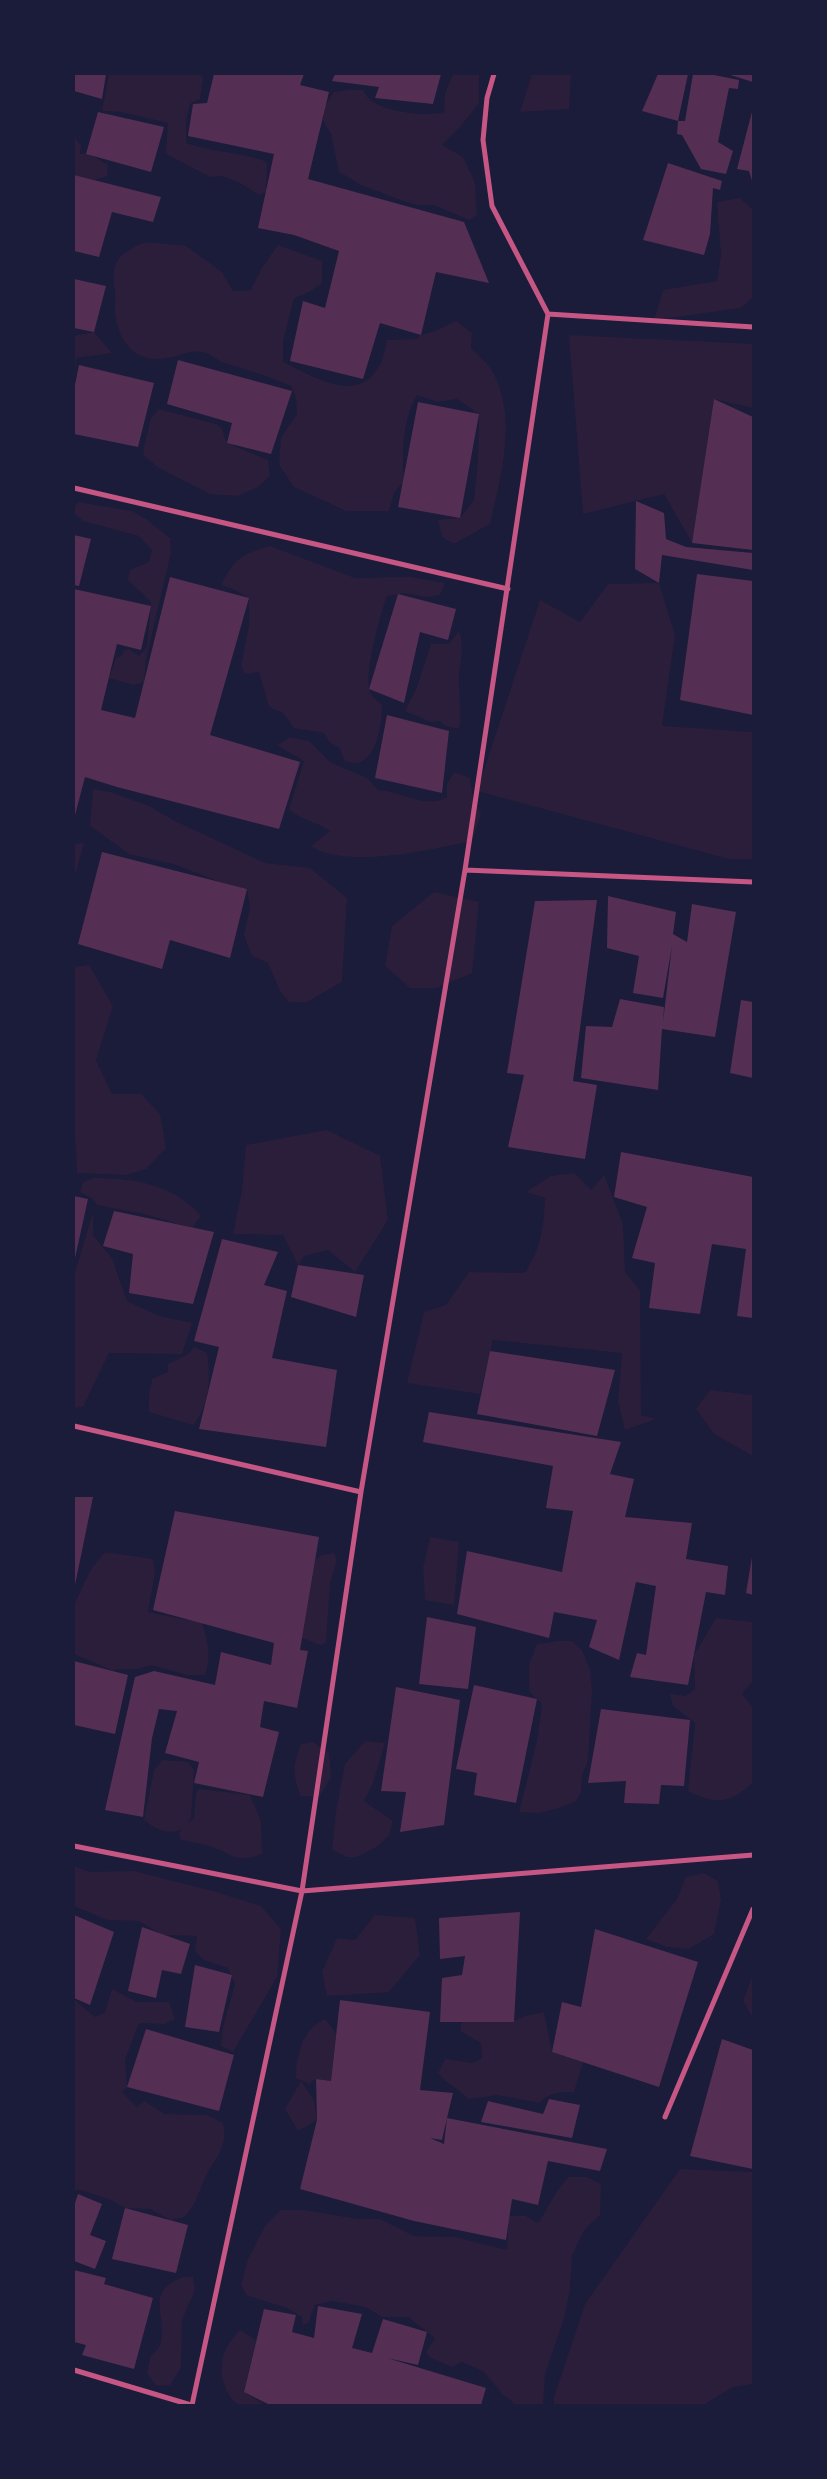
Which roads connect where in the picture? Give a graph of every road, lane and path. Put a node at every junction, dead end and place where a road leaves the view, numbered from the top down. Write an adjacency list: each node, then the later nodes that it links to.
1 (494, 74): 2 (street)
2 (548, 314): 3 (street); 5 (street)
3 (753, 326)
4 (74, 488): 5 (street)
5 (508, 589): 6 (street)
6 (465, 870): 7 (street); 9 (street)
7 (753, 882)
8 (74, 1426): 9 (street)
9 (361, 1492): 12 (street)
10 (74, 1846): 12 (street)
11 (753, 1855): 12 (street)
12 (302, 1891): 16 (street)
13 (753, 1909): 14 (street)
14 (665, 2117)
15 (74, 2370): 16 (street)
16 (192, 2405)

